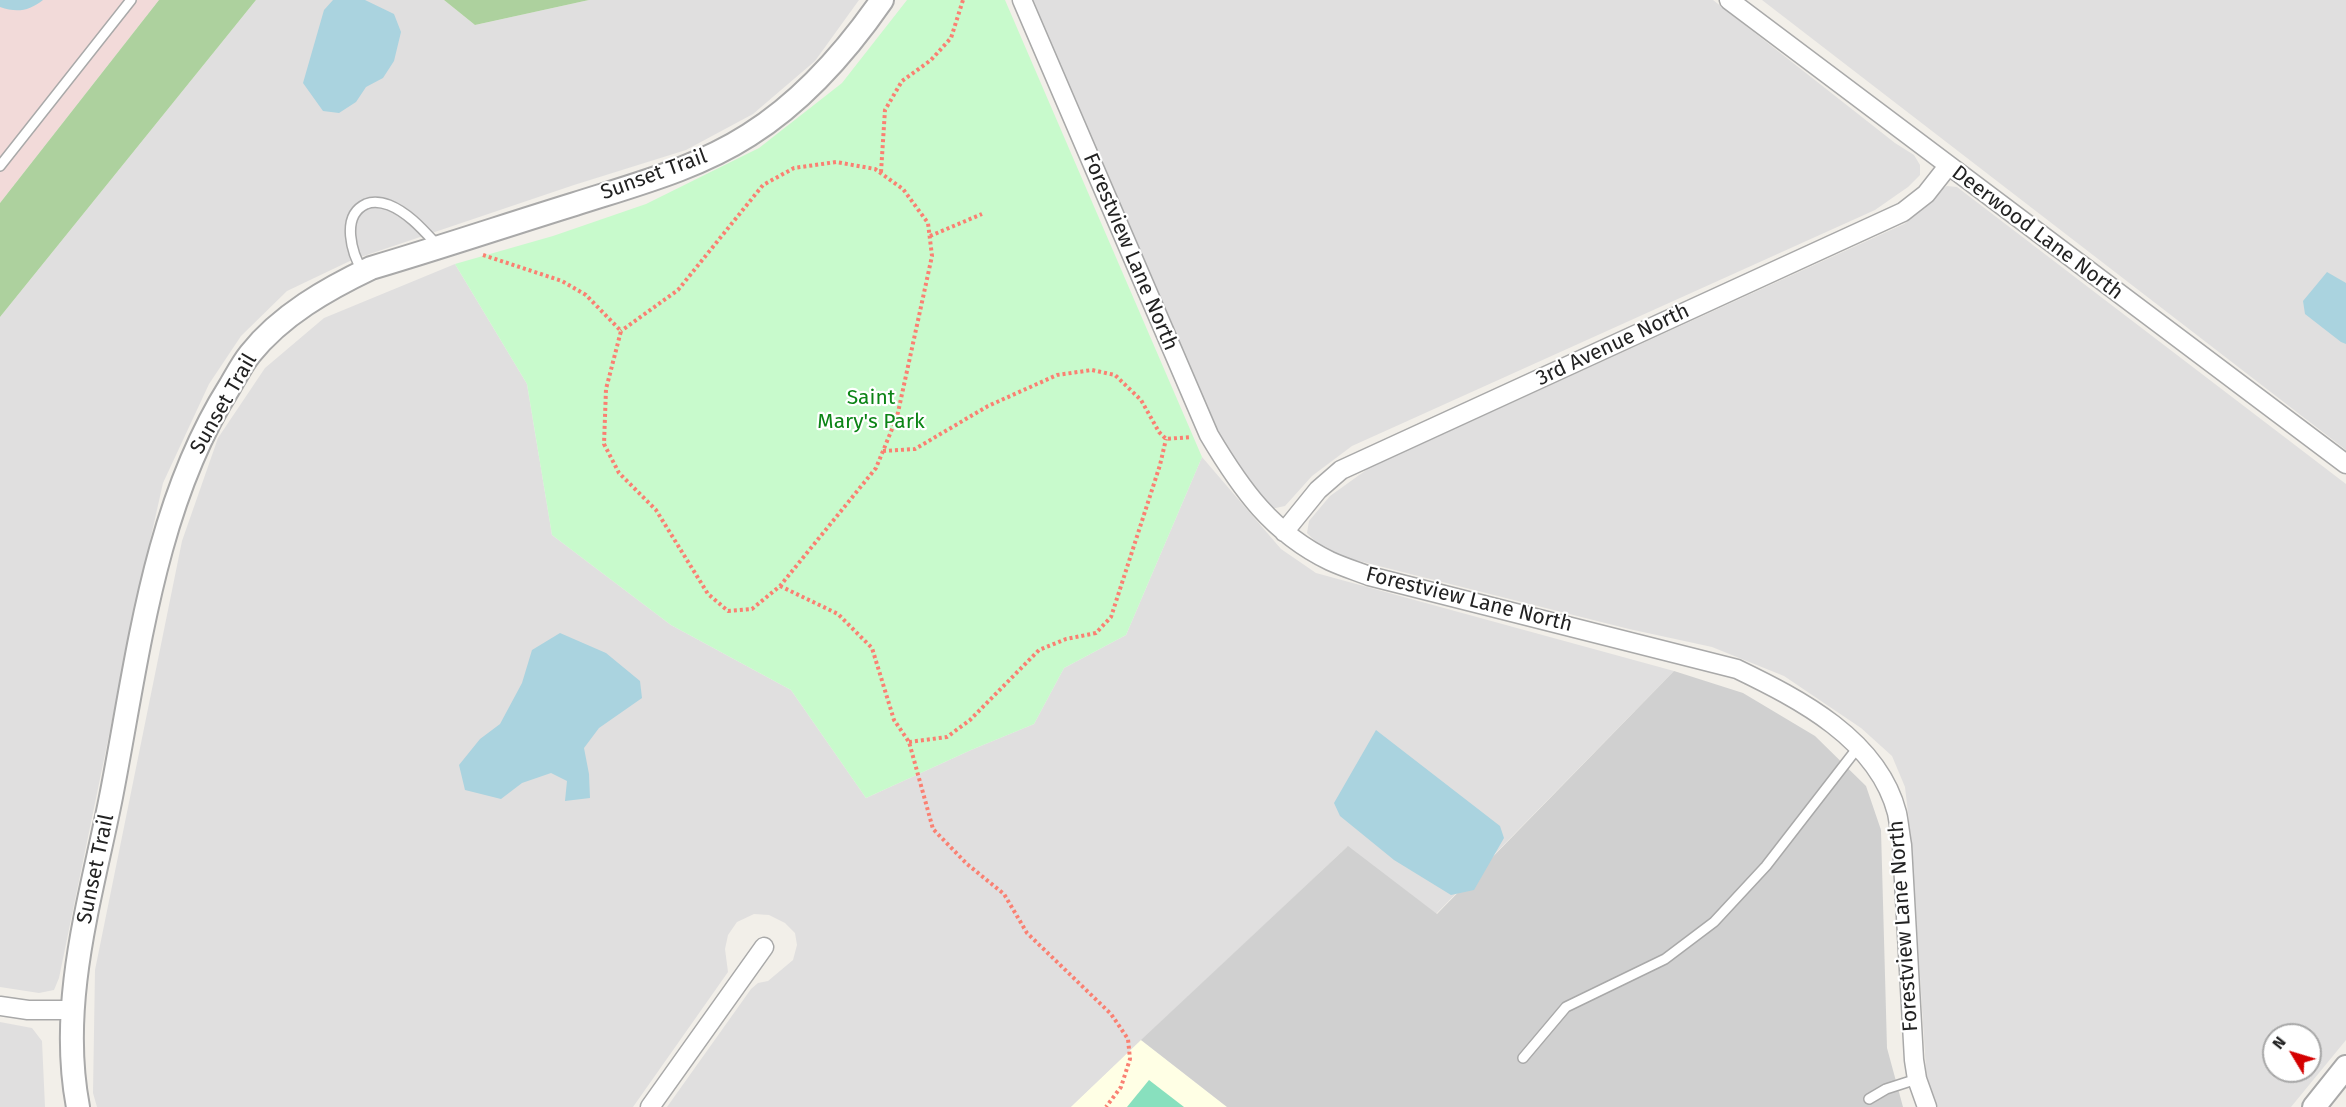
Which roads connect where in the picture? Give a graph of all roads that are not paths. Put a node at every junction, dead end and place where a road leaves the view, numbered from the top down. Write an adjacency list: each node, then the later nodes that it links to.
1 (131, 0): 6 (lane)
2 (882, 0): 7 (street, Sunset Trail)
3 (1022, 0): 10 (street, Forestview Lane North)
4 (1730, 0): 5 (street, Deerwood Lane North)
5 (1948, 165): 9 (street, Deerwood Lane North); 10 (street, 3rd Avenue North)
6 (0, 166)
7 (439, 247): 8 (street, Sunset Trail); 8 (lane)
8 (363, 272): 14 (street, Sunset Trail)
9 (2346, 464)
10 (1284, 532): 11 (street, Forestview Lane North)
11 (1859, 746): 15 (lane); 17 (street, Forestview Lane North)
12 (764, 947): 20 (street)
13 (0, 1006): 14 (street)
14 (72, 1011): 19 (street, Sunset Trail)
15 (1523, 1058)
16 (2346, 1067): 22 (street)
17 (1917, 1079): 18 (lane); 21 (street, Forestview Lane North)
18 (1869, 1099)
19 (78, 1107)
20 (651, 1107)
21 (1927, 1107)
22 (2314, 1107)

